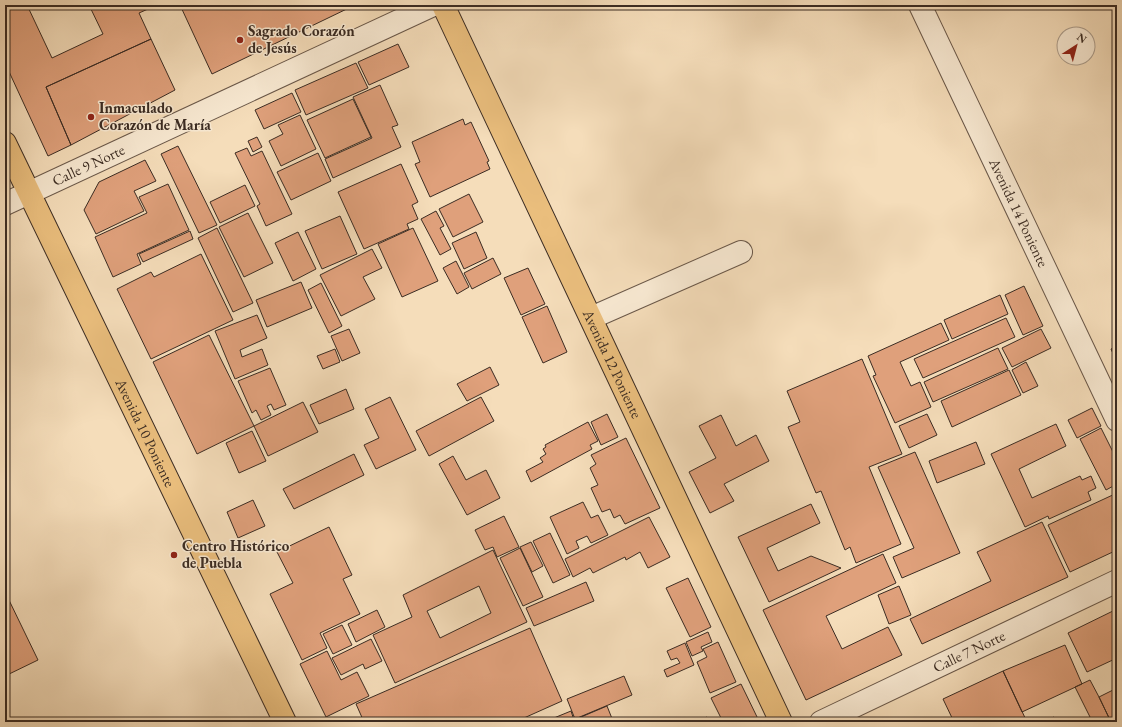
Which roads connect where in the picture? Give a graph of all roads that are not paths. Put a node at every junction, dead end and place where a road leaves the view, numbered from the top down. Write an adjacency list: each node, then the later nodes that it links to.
1 (433, 5): 5 (street, Calle 9 Norte)
2 (443, 5): 8 (main road, Avenida 12 Poniente)
3 (920, 5): 9 (street, Avenida 14 Poniente)
4 (5, 143): 5 (main road, Avenida 10 Poniente)
5 (29, 193): 6 (street, Calle 9 Norte); 11 (main road, Avenida 10 Poniente)
6 (5, 204)
7 (741, 252): 8 (street)
8 (591, 318): 12 (main road, Avenida 12 Poniente)
9 (1117, 420)
10 (1117, 581): 13 (street, Calle 7 Norte)
11 (285, 722)
12 (782, 722)
13 (821, 722)

